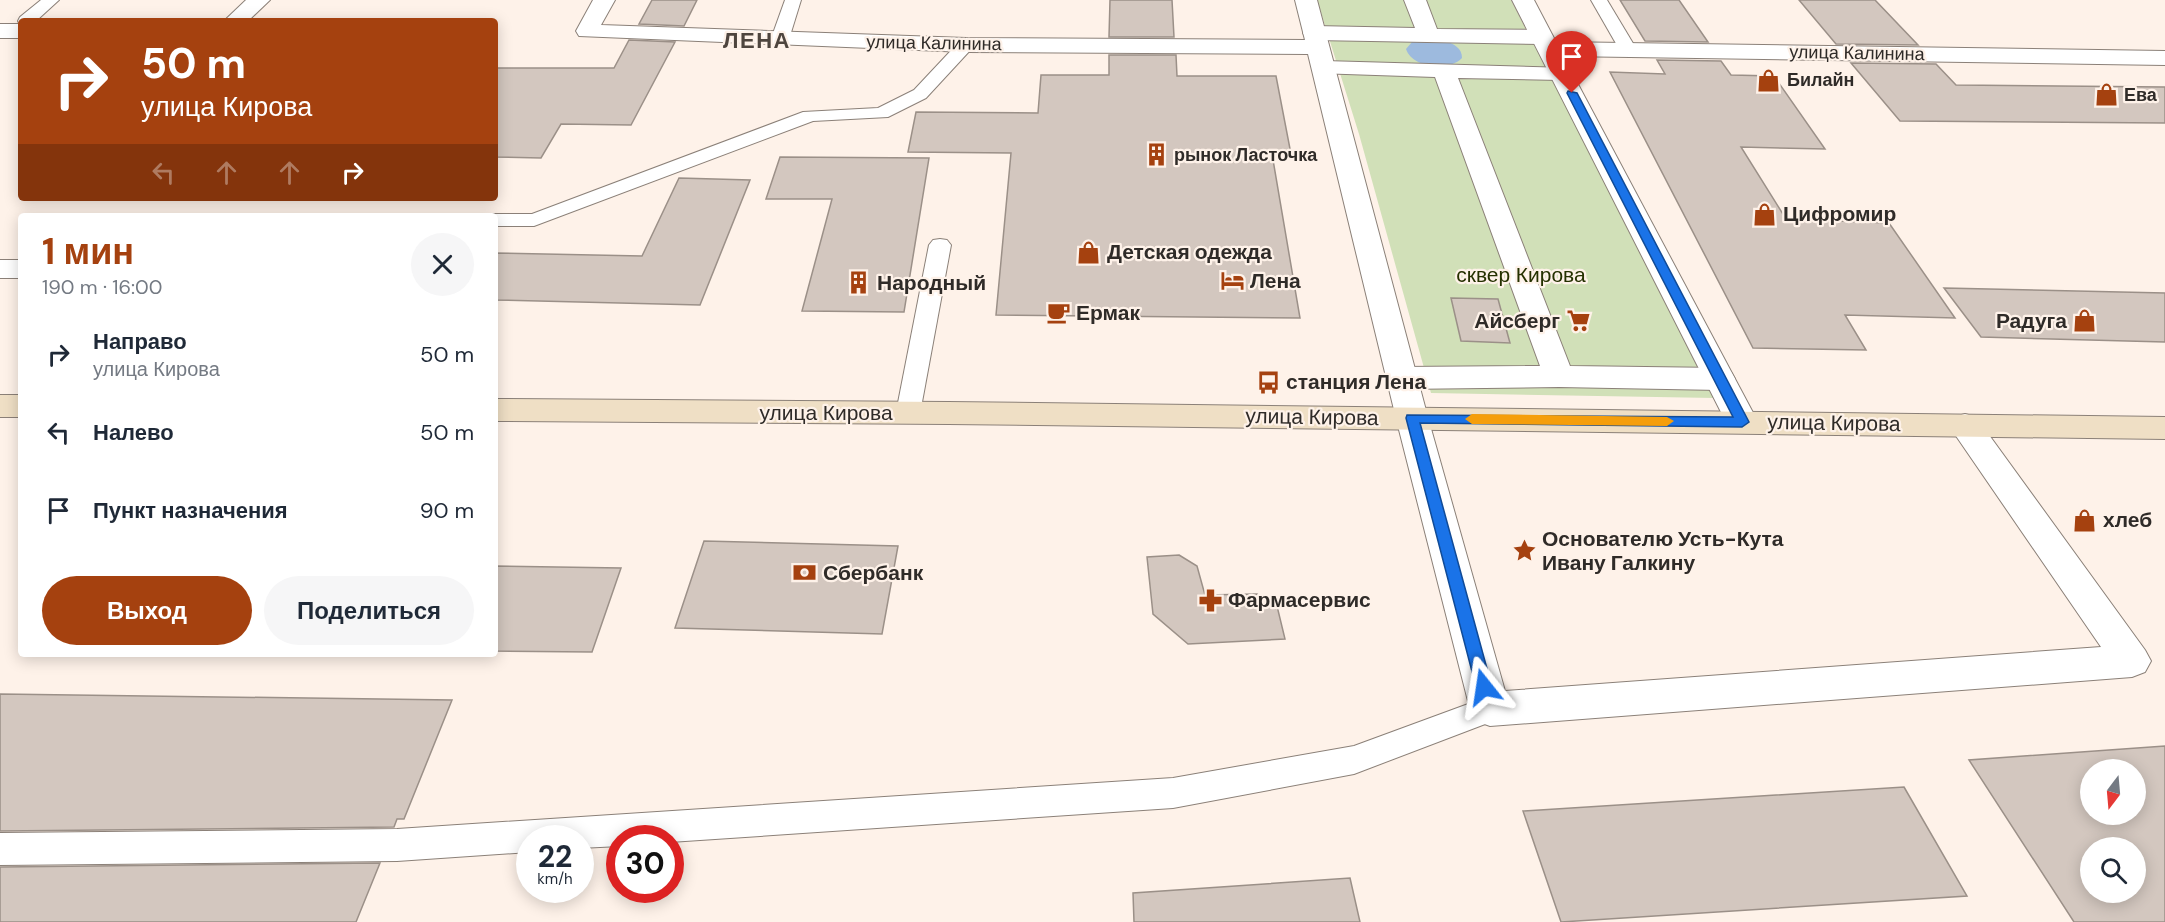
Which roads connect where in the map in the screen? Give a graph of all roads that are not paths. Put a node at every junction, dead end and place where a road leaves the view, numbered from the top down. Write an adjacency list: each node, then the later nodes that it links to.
1 (51, 0): 9 (lane)
2 (259, 0): 10 (street)
3 (604, 0): 12 (street, улица Калинина)
4 (793, 0): 12 (lane)
5 (1306, 0): 15 (street)
6 (1415, 0): 11 (street)
7 (1523, 0): 13 (street)
8 (1599, 0): 16 (lane)
9 (28, 18)
10 (238, 18)
11 (1428, 35): 13 (street, улица Калинина); 15 (street); 18 (street); 18 (street)
12 (780, 39): 14 (street, улица Калинина)
13 (1545, 43): 16 (street, улица Калинина); 19 (street)
14 (966, 45): 15 (street, улица Калинина); 20 (lane)
15 (1319, 49): 18 (street); 25 (street)
16 (1628, 50): 17 (street, улица Калинина)
17 (2165, 58)
18 (1444, 70): 19 (street); 24 (street)
19 (1561, 73): 26 (street)
20 (498, 220)
21 (940, 245): 30 (lane)
22 (0, 269): 23 (street)
23 (18, 269)
24 (1558, 376): 25 (street); 26 (street)
25 (1402, 378): 31 (street)
26 (1720, 379): 32 (street)
27 (0, 406): 28 (main road)
28 (18, 406)
29 (498, 410): 30 (main road, улица Кирова)
30 (908, 413): 31 (main road, улица Кирова)
31 (1412, 418): 32 (main road, улица Кирова); 35 (street)
32 (1742, 422): 33 (main road, улица Кирова)
33 (1965, 425): 34 (main road, улица Кирова); 35 (street)
34 (2165, 428)
35 (1490, 709): 36 (lane)
36 (0, 849)

